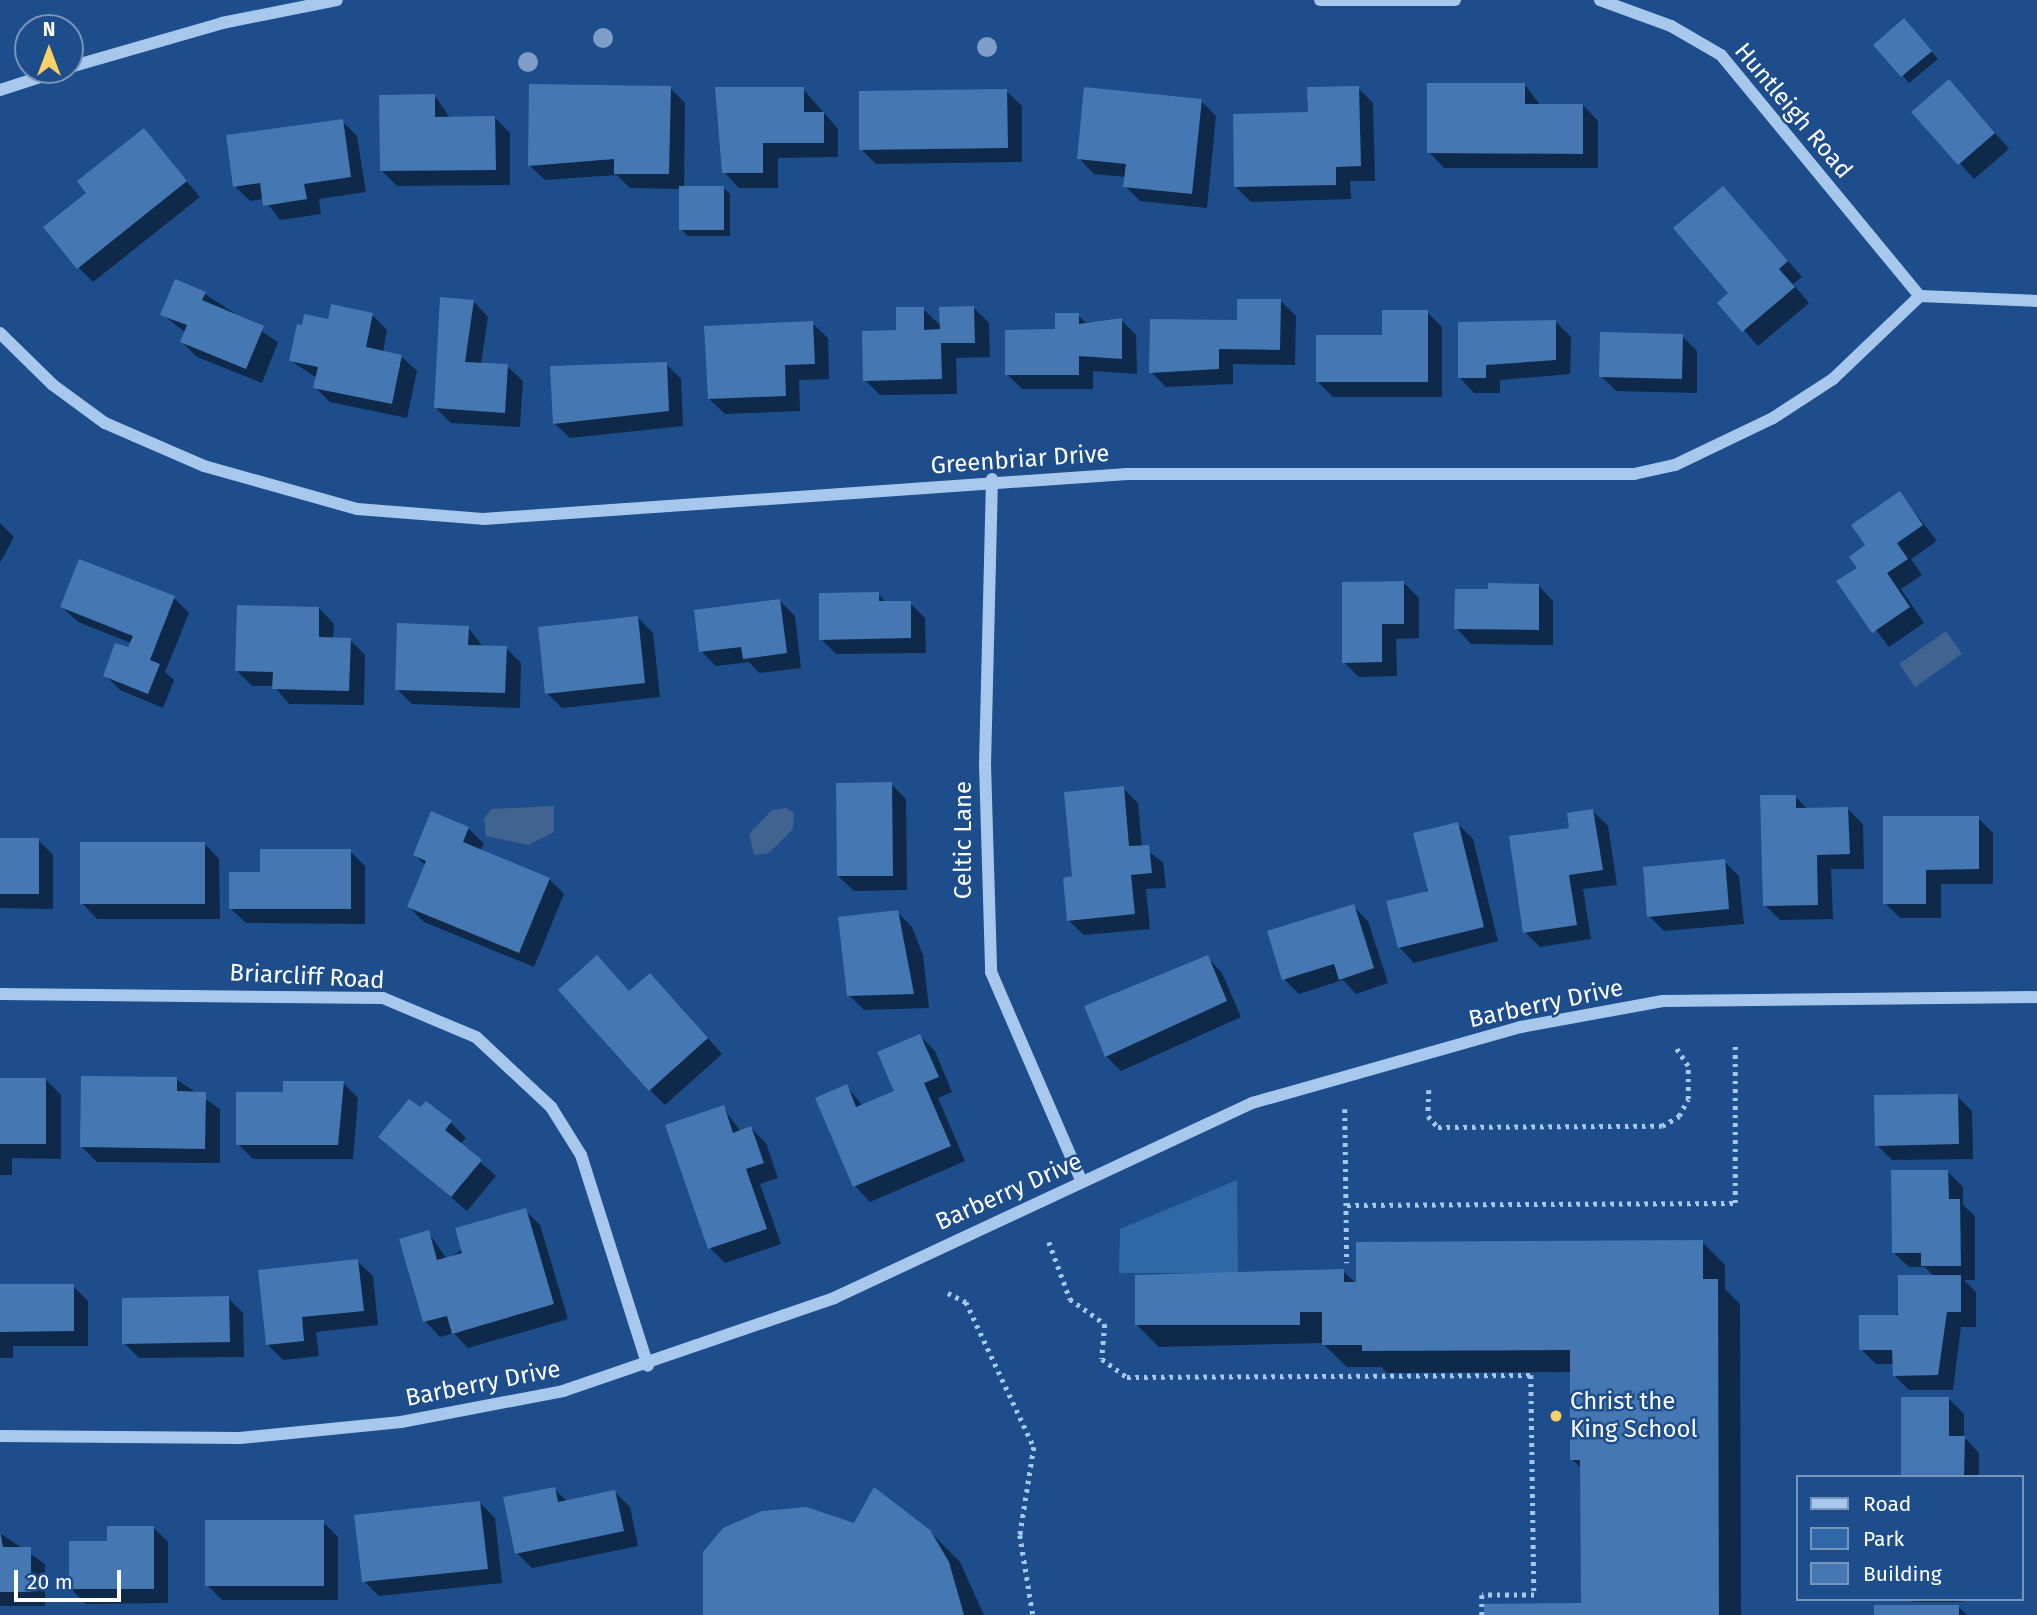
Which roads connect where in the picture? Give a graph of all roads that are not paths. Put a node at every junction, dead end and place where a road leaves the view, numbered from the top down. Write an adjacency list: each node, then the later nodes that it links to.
1 (337, 0): 5 (street)
2 (1320, 0): 3 (street)
3 (1455, 0)
4 (1600, 0): 8 (street, Huntleigh Road)
5 (84, 63)
6 (19, 84): 7 (street)
7 (0, 90)
8 (1920, 296): 9 (street); 11 (street, Greenbriar Drive)
9 (2037, 302)
10 (0, 332): 11 (street, Greenbriar Drive)
11 (992, 480): 14 (street, Celtic Lane)
12 (0, 995): 15 (street, Briarcliff Road)
13 (2037, 997): 14 (street, Barberry Drive)
14 (1082, 1182): 15 (street, Barberry Drive)
15 (648, 1366): 16 (street, Barberry Drive)
16 (0, 1436)

